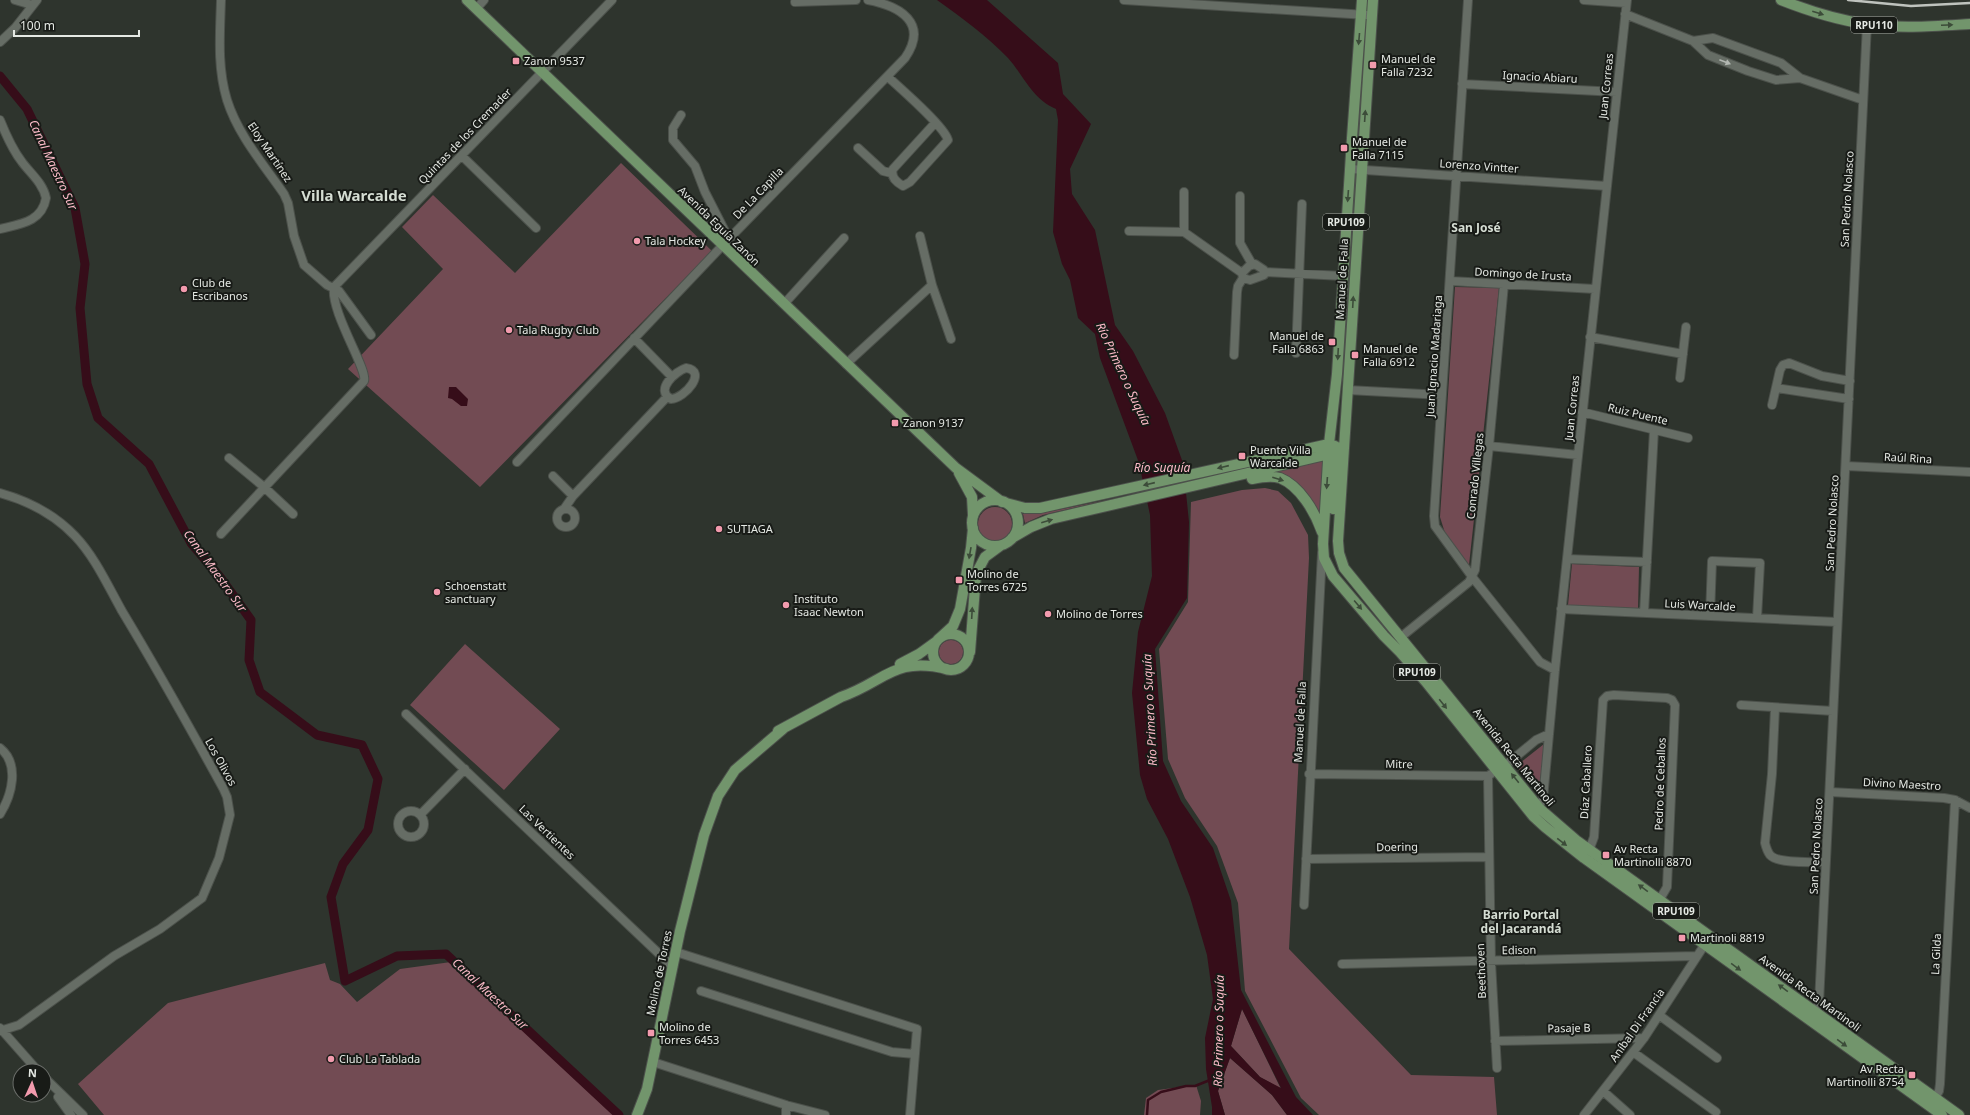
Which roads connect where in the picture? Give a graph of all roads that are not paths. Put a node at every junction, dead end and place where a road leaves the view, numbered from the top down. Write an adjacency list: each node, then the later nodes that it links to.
1 (17, 0): 17 (street)
2 (221, 0): 60 (street, Eloy Martínez)
3 (467, 0): 18 (main road, Avenida Eguía Zanón)
4 (484, 0): 18 (street)
5 (612, 0): 26 (street, Quintas de los Cremader)
6 (856, 0): 14 (street)
7 (868, 0): 27 (street, De La Capilla)
8 (1124, 0): 20 (street)
9 (1362, 0): 20 (main road, Manuel de Falla / RPU109)
10 (1373, 0): 21 (main road, Manuel de Falla / RPU109)
11 (1468, 0): 29 (street, Juan Ignacio Madariaga)
12 (1584, 0): 15 (street)
13 (1781, 0): 22 (main road, RPU110, one-way to 22)
14 (834, 1): 16 (street)
15 (1627, 1): 19 (street, Juan Correas)
16 (795, 2)
17 (35, 3): 25 (street)
18 (476, 9): 26 (main road, Avenida Eguía Zanón)
19 (1625, 14): 24 (street); 30 (street, Juan Correas)
20 (1361, 15): 21 (street); 37 (main road, Manuel de Falla / RPU109, one-way to 37)
21 (1372, 16): 38 (main road, Manuel de Falla / RPU109, one-way to 21)
22 (1867, 24): 23 (main road, RPU110, one-way to 23); 31 (street, San Pedro Nolasco)
23 (1970, 24)
24 (1693, 41): 28 (street); 28 (street, one-way to 28)
25 (0, 42)
26 (541, 72): 36 (street, Quintas de los Cremader); 51 (main road, Avenida Eguía Zanón)
27 (888, 77): 34 (street); 51 (street, De La Capilla)
28 (1800, 78): 31 (street)
29 (1462, 84): 30 (street, Ignacio Abiaru); 40 (street, Juan Ignacio Madariaga)
30 (1617, 92): 41 (street, Juan Correas)
31 (1863, 100): 74 (street, San Pedro Nolasco)
32 (681, 115): 51 (street)
33 (0, 120): 46 (street)
34 (935, 123): 39 (street); 39 (street)
35 (858, 148): 39 (street)
36 (462, 156): 45 (street); 60 (street, Quintas de los Cremader)
37 (1350, 169): 38 (street, Lorenzo Vintter); 56 (main road, Manuel de Falla / RPU109, one-way to 56)
38 (1361, 170): 40 (street, Lorenzo Vintter); 76 (main road, Manuel de Falla / RPU109, one-way to 38)
39 (891, 173)
40 (1456, 176): 41 (street, Lorenzo Vintter); 57 (street, Juan Ignacio Madariaga)
41 (1607, 186): 61 (street, Juan Correas)
42 (1184, 192): 48 (street)
43 (1240, 196): 52 (street)
44 (1302, 204): 54 (street)
45 (536, 228)
46 (0, 229)
47 (1129, 231): 48 (street)
48 (1184, 232): 55 (street)
49 (920, 236): 59 (street)
50 (844, 238): 62 (street)
51 (726, 242): 62 (main road, Avenida Eguía Zanón); 65 (street, De La Capilla)
52 (1252, 264): 53 (street); 55 (street)
53 (1265, 272): 54 (street); 55 (street)
54 (1299, 275): 56 (street); 68 (street)
55 (1243, 276): 70 (street)
56 (1343, 276): 85 (main road, Manuel de Falla / RPU109, one-way to 85)
57 (1450, 281): 58 (street, Domingo de Irusta); 77 (street, Juan Ignacio Madariaga)
58 (1504, 284): 61 (street, Domingo de Irusta); 84 (street, Conrado Villegas)
59 (932, 285): 67 (street); 71 (street)
60 (334, 288): 64 (street, Eloy Martínez); 94 (street)
61 (1595, 289): 66 (street, Juan Correas)
62 (784, 304): 71 (main road, Avenida Eguía Zanón)
63 (1686, 327): 69 (street)
64 (371, 335)
65 (634, 338): 72 (street); 88 (street, De La Capilla)
66 (1590, 338): 69 (street); 81 (street, Juan Correas)
67 (951, 339)
68 (1296, 353)
69 (1683, 354): 73 (street)
70 (1234, 355)
71 (846, 364): 90 (main road, Avenida Eguía Zanón)
72 (672, 377): 78 (street); 78 (street)
73 (1680, 378)
74 (1850, 381): 75 (street); 79 (street, San Pedro Nolasco)
75 (1776, 388): 79 (street); 80 (street)
76 (1348, 394): 77 (street); 85 (main road); 104 (main road, Manuel de Falla / RPU109)
77 (1442, 396): 108 (street, Juan Ignacio Madariaga)
78 (667, 397): 96 (street)
79 (1849, 399): 89 (street, San Pedro Nolasco)
80 (1772, 405)
81 (1582, 412): 82 (street, Ruiz Puente); 86 (street, Juan Correas)
82 (1654, 430): 83 (street, Ruiz Puente); 106 (street)
83 (1688, 438)
84 (1489, 446): 86 (street); 108 (street, Conrado Villegas)
85 (1332, 450): 93 (main road); 97 (main road, one-way to 97); 102 (main road, Manuel de Falla / RPU109, one-way to 102); 104 (main road, Avenida Recta Martinoli)
86 (1578, 455): 105 (street, Juan Correas)
87 (229, 458): 94 (street)
88 (517, 462)
89 (1846, 466): 91 (street, Raúl Rina); 114 (street, San Pedro Nolasco)
90 (956, 468): 97 (main road, Avenida Eguía Zanón); 100 (main road, Avenida Eguía Zanón)
91 (1970, 472)
92 (553, 476): 96 (street)
93 (1208, 484): 102 (main road, one-way to 102); 103 (main road, one-way to 93)
94 (264, 487): 99 (street); 101 (street)
95 (0, 493): 153 (street, Los Olivos)
96 (573, 496): 98 (street)
97 (1004, 503): 100 (main road); 103 (main road)
98 (564, 509)
99 (292, 514)
100 (973, 524): 103 (main road); 116 (main road, Molino de Torres, one-way to 116)
101 (221, 534)
102 (1323, 539): 107 (main road, Manuel de Falla / RPU109); 109 (street, Manuel de Falla)
103 (1008, 541): 117 (main road, one-way to 103)
104 (1341, 558): 115 (main road, Avenida Recta Martinoli / RPU109)
105 (1566, 559): 106 (street); 110 (street, Juan Correas)
106 (1647, 562): 111 (street)
107 (1333, 576): 109 (street); 129 (main road, Avenida Recta Martinoli / RPU109, one-way to 129)
108 (1473, 578): 115 (street); 119 (street, Juan Ignacio Madariaga)
109 (1319, 587): 130 (street, Manuel de Falla)
110 (1561, 609): 111 (street, Luis Warcalde); 119 (street, Juan Correas)
111 (1644, 613): 112 (street, Luis Warcalde)
112 (1710, 616): 113 (street, Luis Warcalde); 113 (street)
113 (1757, 618): 114 (street, Luis Warcalde)
114 (1837, 622): 124 (street, San Pedro Nolasco)
115 (1401, 637): 129 (main road, Avenida Recta Martinoli / RPU109)
116 (940, 638): 117 (main road); 118 (main road); 120 (main road, Molino de Torres)
117 (970, 652): 118 (main road)
118 (947, 669): 120 (main road, Molino de Torres)
119 (1554, 670): 126 (street, Juan Correas)
120 (841, 697): 145 (main road, Molino de Torres)
121 (1601, 704): 138 (street, Díaz Caballero); 142 (street, Pedro de Ceballos)
122 (1742, 705): 123 (street)
123 (1775, 708): 124 (street); 141 (street)
124 (1833, 711): 132 (street, San Pedro Nolasco)
125 (406, 714): 128 (street, Las Vertientes)
126 (1549, 734): 129 (street); 135 (street, Juan Correas)
127 (0, 748): 136 (street)
128 (464, 769): 137 (street); 149 (street, Las Vertientes)
129 (1502, 769): 131 (street); 135 (main road, Avenida Recta Martinoli / RPU109)
130 (1309, 774): 131 (street, Mitre); 140 (street, Manuel de Falla)
131 (1488, 776): 139 (street, Beethoven)
132 (1830, 792): 133 (street, Divino Maestro); 141 (street, San Pedro Nolasco)
133 (1955, 800): 134 (street, Divino Maestro); 165 (street, La Gilda)
134 (1970, 808)
135 (1536, 812): 138 (main road, Avenida Recta Martinoli / RPU109)
136 (0, 814)
137 (420, 815)
138 (1587, 854): 142 (main road, Avenida Recta Martinoli / RPU109)
139 (1488, 857): 140 (street, Doering); 147 (street, Beethoven)
140 (1306, 859): 143 (street, Manuel de Falla)
141 (1825, 862): 152 (street, San Pedro Nolasco)
142 (1657, 904): 144 (main road, Avenida Recta Martinoli / RPU109)
143 (1304, 906)
144 (1707, 940): 146 (street, Aníbal Di Francia); 152 (main road, Avenida Recta Martinoli / RPU109)
145 (676, 952): 149 (main road, Molino de Torres); 157 (street)
146 (1696, 956): 147 (street, Edison); 151 (street, Aníbal Di Francia)
147 (1491, 962): 148 (street, Edison); 155 (street, Beethoven)
148 (1342, 964)
149 (673, 967): 159 (main road, Molino de Torres)
150 (701, 991): 157 (street)
151 (1659, 1015): 154 (street, Aníbal Di Francia); 158 (street)
152 (1812, 1015): 165 (main road, Avenida Recta Martinoli / RPU109)
153 (1, 1030): 160 (street)
154 (1644, 1038): 155 (street, Pasaje B); 156 (street, Aníbal Di Francia)
155 (1495, 1041): 161 (street, Beethoven)
156 (1633, 1052): 164 (street, Aníbal Di Francia); 167 (street)
157 (915, 1054): 173 (street)
158 (1717, 1058)
159 (653, 1062): 166 (street); 170 (main road, Molino de Torres)
160 (31, 1063)
161 (1497, 1068)
162 (52, 1085): 169 (street)
163 (52, 1088): 168 (street)
164 (1603, 1091): 174 (street, Aníbal Di Francia); 175 (street)
165 (1933, 1102): 176 (main road, Avenida Recta Martinoli / RPU109); 177 (main road, Avenida Recta Martinoli / RPU109)
166 (786, 1105): 171 (street); 172 (street)
167 (1716, 1112)
168 (71, 1115)
169 (83, 1115)
170 (637, 1115)
171 (786, 1115)
172 (825, 1115)
173 (910, 1115)
174 (1584, 1115)
175 (1630, 1115)
176 (1942, 1115)
177 (1959, 1115)

